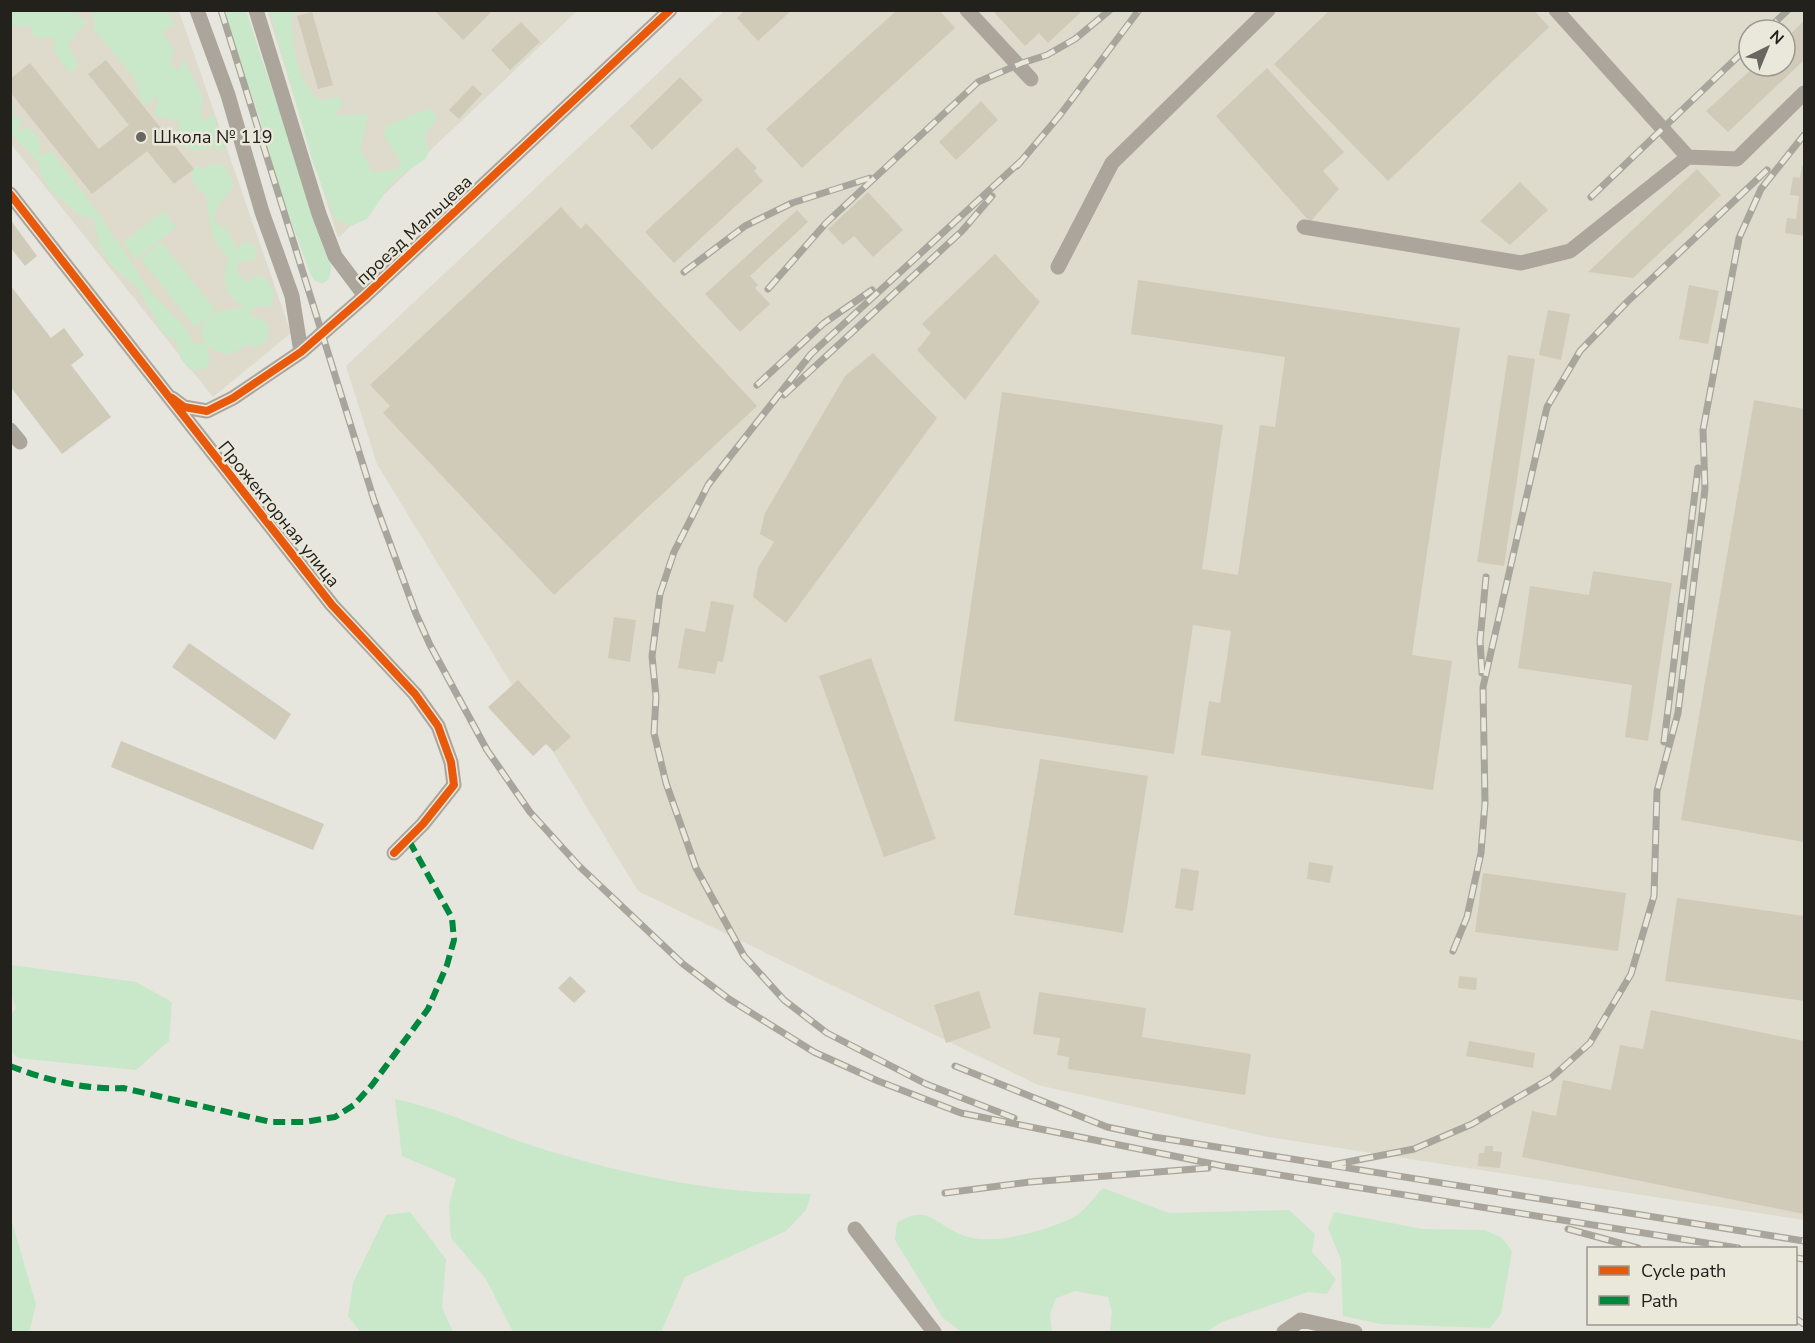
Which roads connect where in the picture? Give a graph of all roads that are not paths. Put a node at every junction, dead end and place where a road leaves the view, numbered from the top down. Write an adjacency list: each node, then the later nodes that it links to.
1 (197, 10): 14 (street)
2 (256, 10): 13 (street)
3 (670, 10): 13 (street, проезд Мальцева)
4 (967, 10): 7 (street)
5 (1268, 10): 12 (street)
6 (1556, 10): 9 (street)
7 (1031, 80)
8 (1804, 93): 9 (street)
9 (1688, 158): 11 (street)
10 (10, 194): 15 (street, Прожекторная улица)
11 (1304, 227)
12 (1058, 267)
13 (365, 296): 14 (street, проезд Мальцева)
14 (302, 352): 15 (street, проезд Мальцева)
15 (157, 384): 16 (street, Прожекторная улица)
16 (394, 853)
17 (855, 1229): 18 (street)
18 (934, 1332)
19 (1284, 1332): 20 (street)
20 (1355, 1332)

